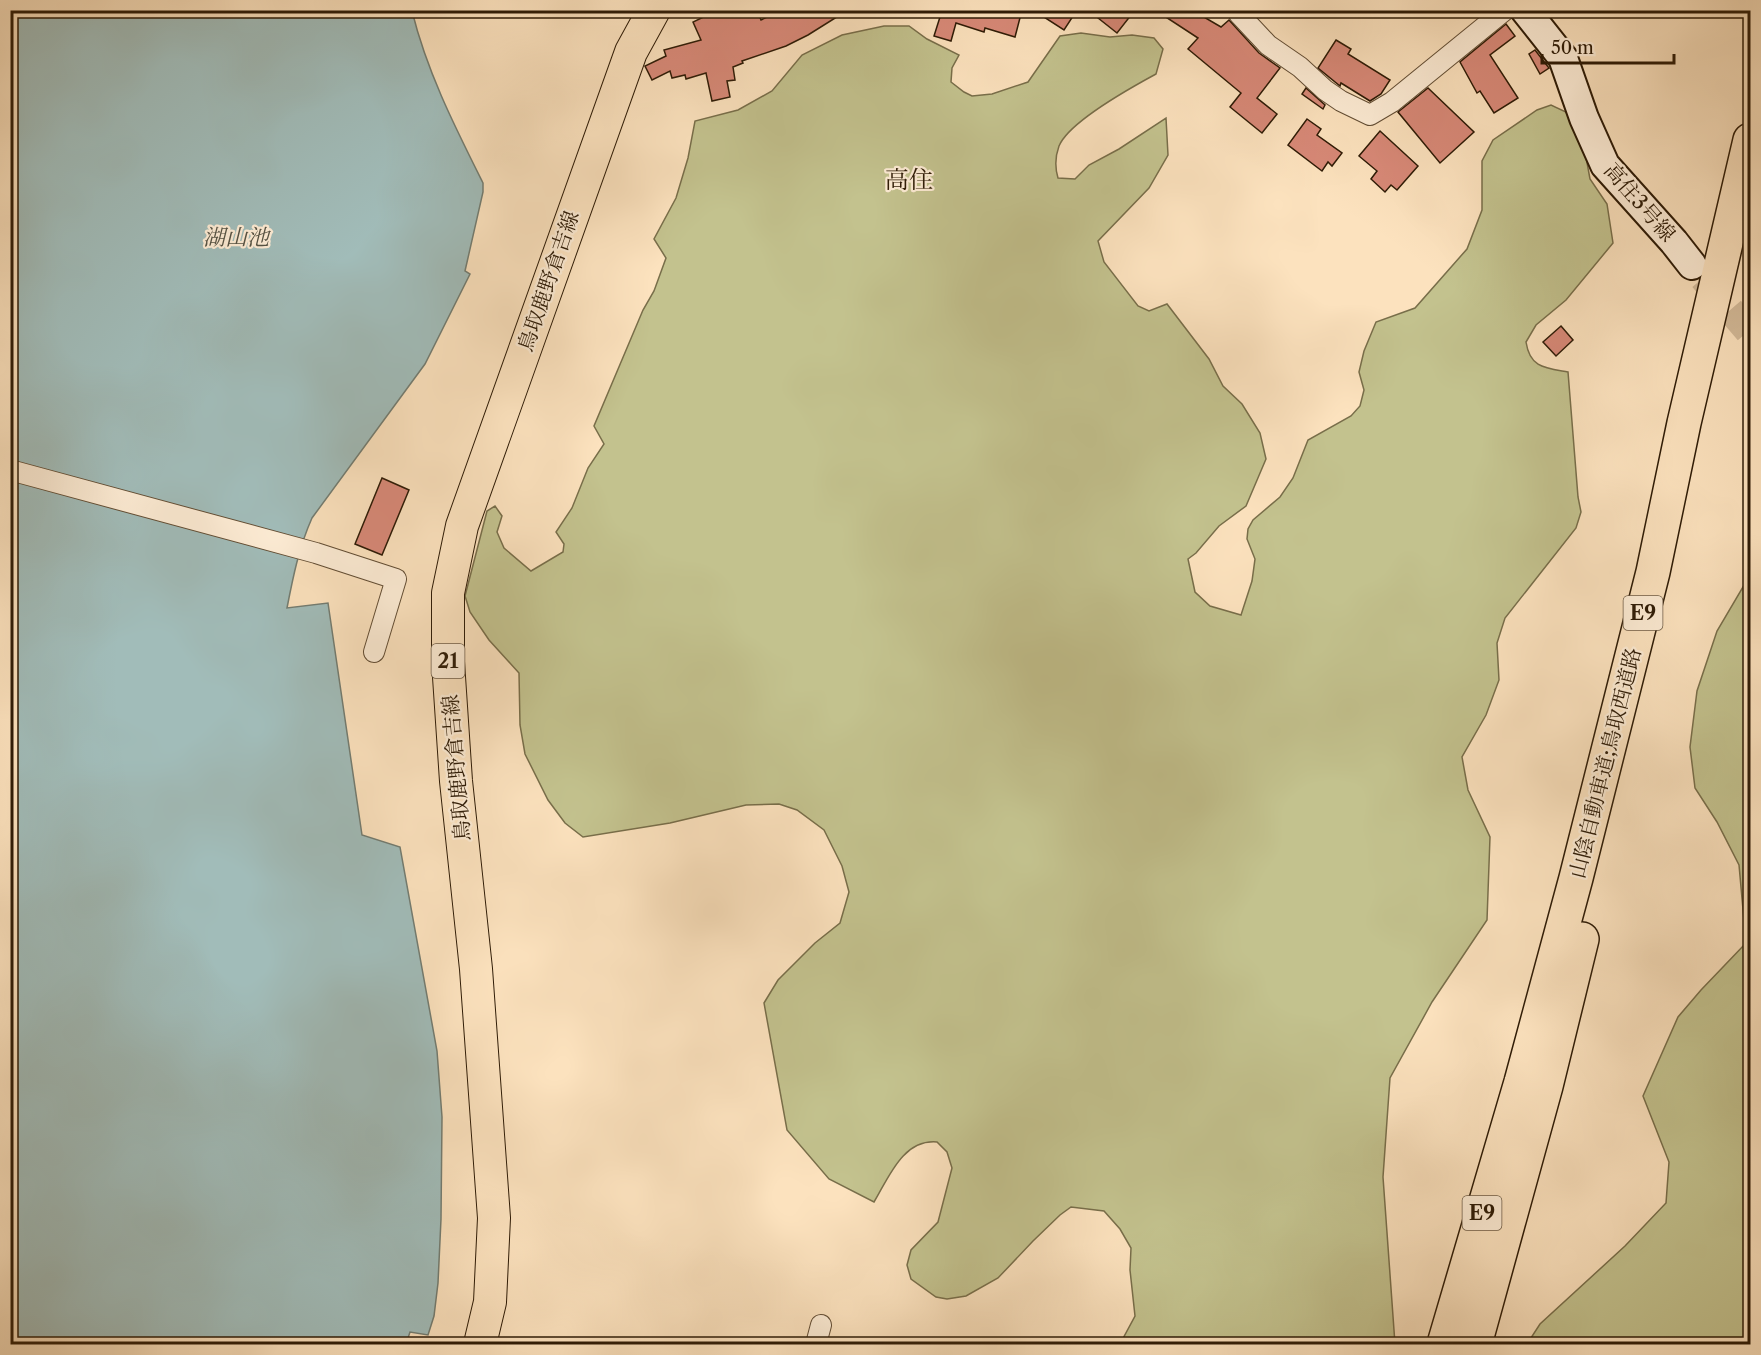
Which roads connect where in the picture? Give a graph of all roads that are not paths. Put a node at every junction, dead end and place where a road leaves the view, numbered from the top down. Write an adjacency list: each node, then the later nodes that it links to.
1 (654, 10): 11 (main road, 鳥取鹿野倉吉線 / 21)
2 (1240, 10): 3 (street)
3 (1504, 10)
4 (1525, 10): 7 (street, 高住3号線)
5 (1750, 140): 13 (highway, 山陰自動車道;鳥取西道路 / E9)
6 (1750, 191): 14 (highway, 山陰自動車道;鳥取西道路 / E9)
7 (1692, 265)
8 (10, 470): 9 (street)
9 (374, 652)
10 (821, 1324): 12 (street)
11 (480, 1344)
12 (816, 1344)
13 (1444, 1344)
14 (1475, 1344)

